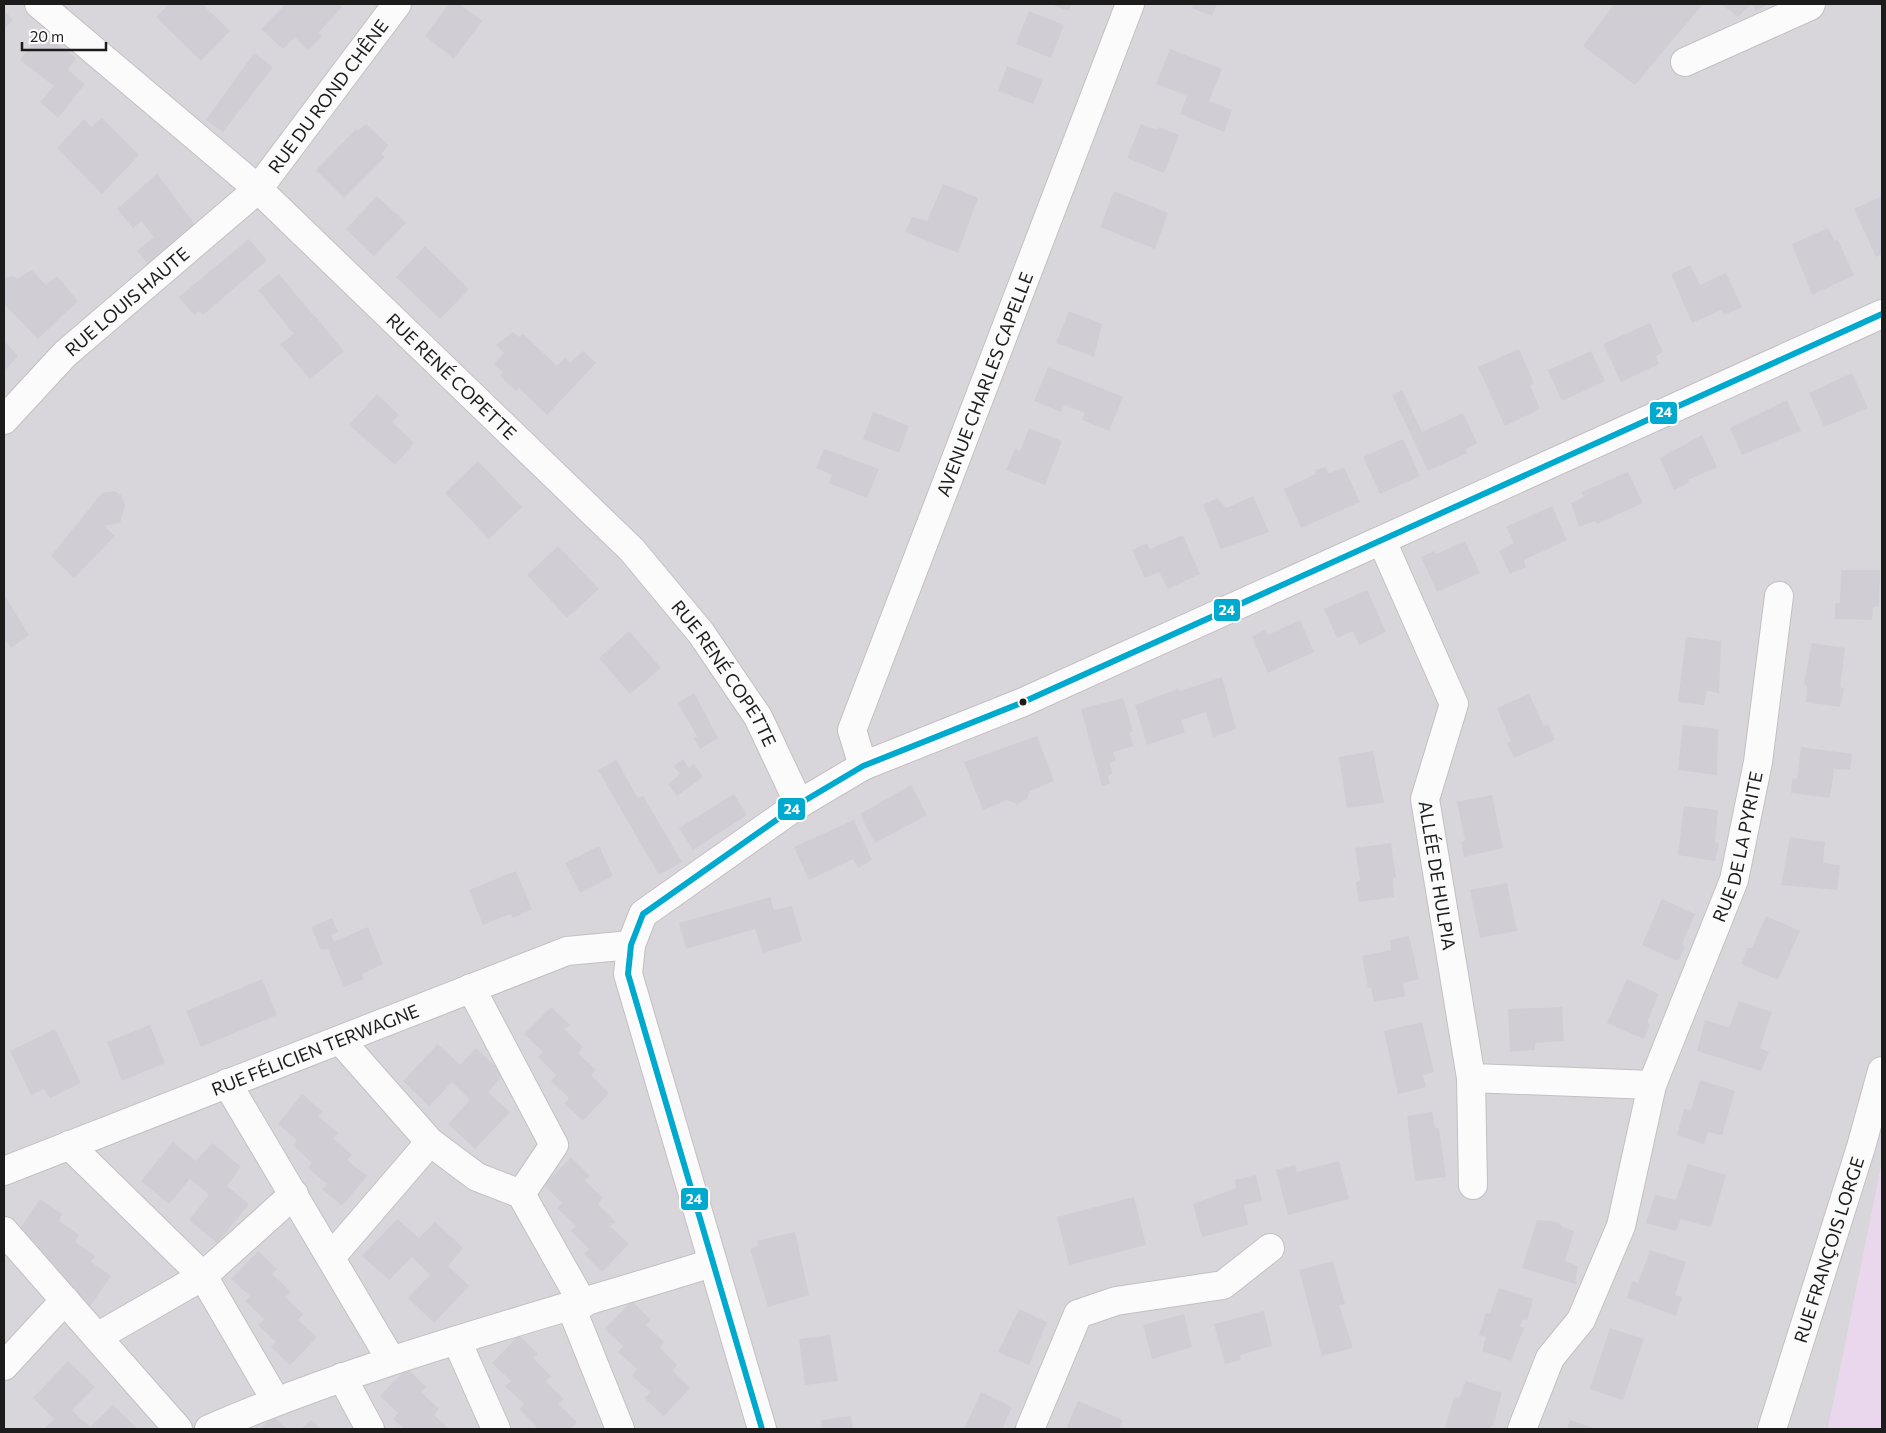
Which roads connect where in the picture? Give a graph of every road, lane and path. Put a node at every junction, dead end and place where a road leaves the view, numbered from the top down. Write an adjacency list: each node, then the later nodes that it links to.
1 (38, 4): 6 (street, RUE RENÉ COPETTE)
2 (397, 4): 6 (street, RUE DU ROND CHÊNE)
3 (1130, 4): 11 (street, AVENUE CHARLES CAPELLE)
4 (1811, 4): 5 (street)
5 (1685, 62)
6 (258, 189): 8 (street, RUE LOUIS HAUTE); 12 (street, RUE RENÉ COPETTE)
7 (1882, 314): 9 (street)
8 (4, 420)
9 (1382, 541): 11 (street); 17 (street, ALLÉE DE HULPIA)
10 (1779, 596): 19 (street, RUE DE LA PYRITE)
11 (862, 766): 12 (street)
12 (800, 804): 13 (street)
13 (631, 945): 14 (street, RUE FÉLICIEN TERWAGNE); 29 (street)
14 (471, 988): 15 (street, RUE FÉLICIEN TERWAGNE); 25 (street)
15 (340, 1040): 18 (street, RUE FÉLICIEN TERWAGNE); 20 (street)
16 (1882, 1071): 47 (street, RUE FRANÇOIS LORGE)
17 (1472, 1078): 19 (street); 23 (street, ALLÉE DE HULPIA)
18 (227, 1083): 21 (street, RUE FÉLICIEN TERWAGNE); 24 (street)
19 (1652, 1085): 46 (street)
20 (430, 1142): 25 (street); 28 (street)
21 (69, 1145): 22 (street, RUE FÉLICIEN TERWAGNE); 30 (street)
22 (4, 1171)
23 (1473, 1185)
24 (294, 1194): 28 (street); 30 (street)
25 (521, 1194): 32 (street)
26 (4, 1232): 31 (street)
27 (1270, 1248): 45 (street)
28 (331, 1256): 35 (street)
29 (712, 1263): 32 (street); 44 (street)
30 (203, 1276): 33 (street); 38 (street)
31 (65, 1300): 33 (street); 36 (street)
32 (577, 1305): 34 (street); 43 (street)
33 (97, 1337): 39 (street)
34 (457, 1341): 35 (street); 42 (street)
35 (391, 1360): 37 (street)
36 (4, 1366)
37 (342, 1377): 38 (street); 41 (street)
38 (276, 1401): 40 (street)
39 (178, 1429)
40 (209, 1429)
41 (370, 1429)
42 (496, 1429)
43 (620, 1429)
44 (762, 1429)
45 (1030, 1429)
46 (1522, 1429)
47 (1772, 1429)

